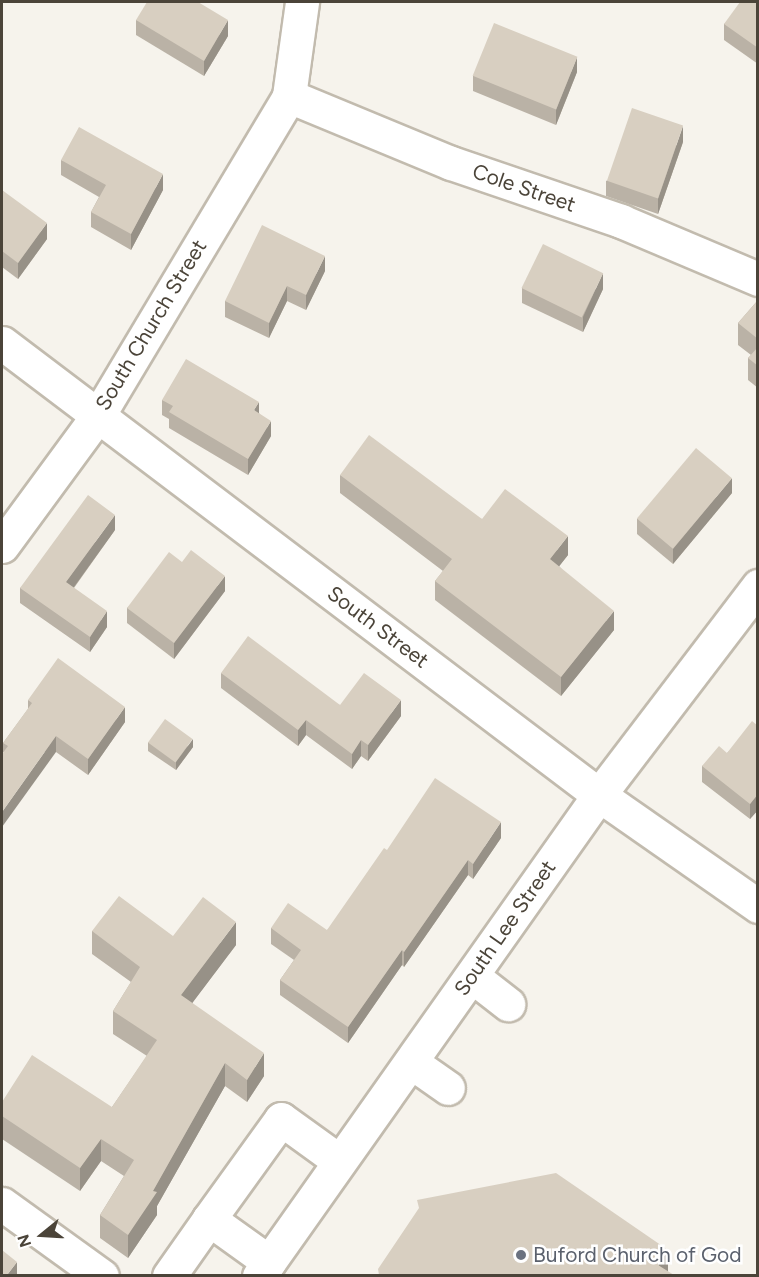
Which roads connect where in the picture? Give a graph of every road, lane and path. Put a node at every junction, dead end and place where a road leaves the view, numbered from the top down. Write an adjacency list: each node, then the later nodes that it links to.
1 (302, 2): 2 (street)
2 (289, 96): 3 (street, Cole Street); 5 (street, South Church Street)
3 (758, 279)
4 (2, 343): 5 (street, South Street)
5 (99, 414): 6 (street, South Church Street); 8 (street, South Street)
6 (2, 546)
7 (758, 585): 8 (street, South Lee Street)
8 (599, 795): 9 (street, South Street); 10 (street, South Lee Street)
9 (758, 906)
10 (472, 976): 11 (street); 12 (street, South Lee Street)
11 (508, 1004)
12 (411, 1062): 13 (street); 14 (street, South Lee Street)
13 (448, 1088)
14 (339, 1161): 16 (street); 17 (street, South Lee Street)
15 (2, 1204): 18 (street)
16 (209, 1219): 17 (street); 19 (street)
17 (264, 1269)
18 (102, 1275)
19 (169, 1275)

